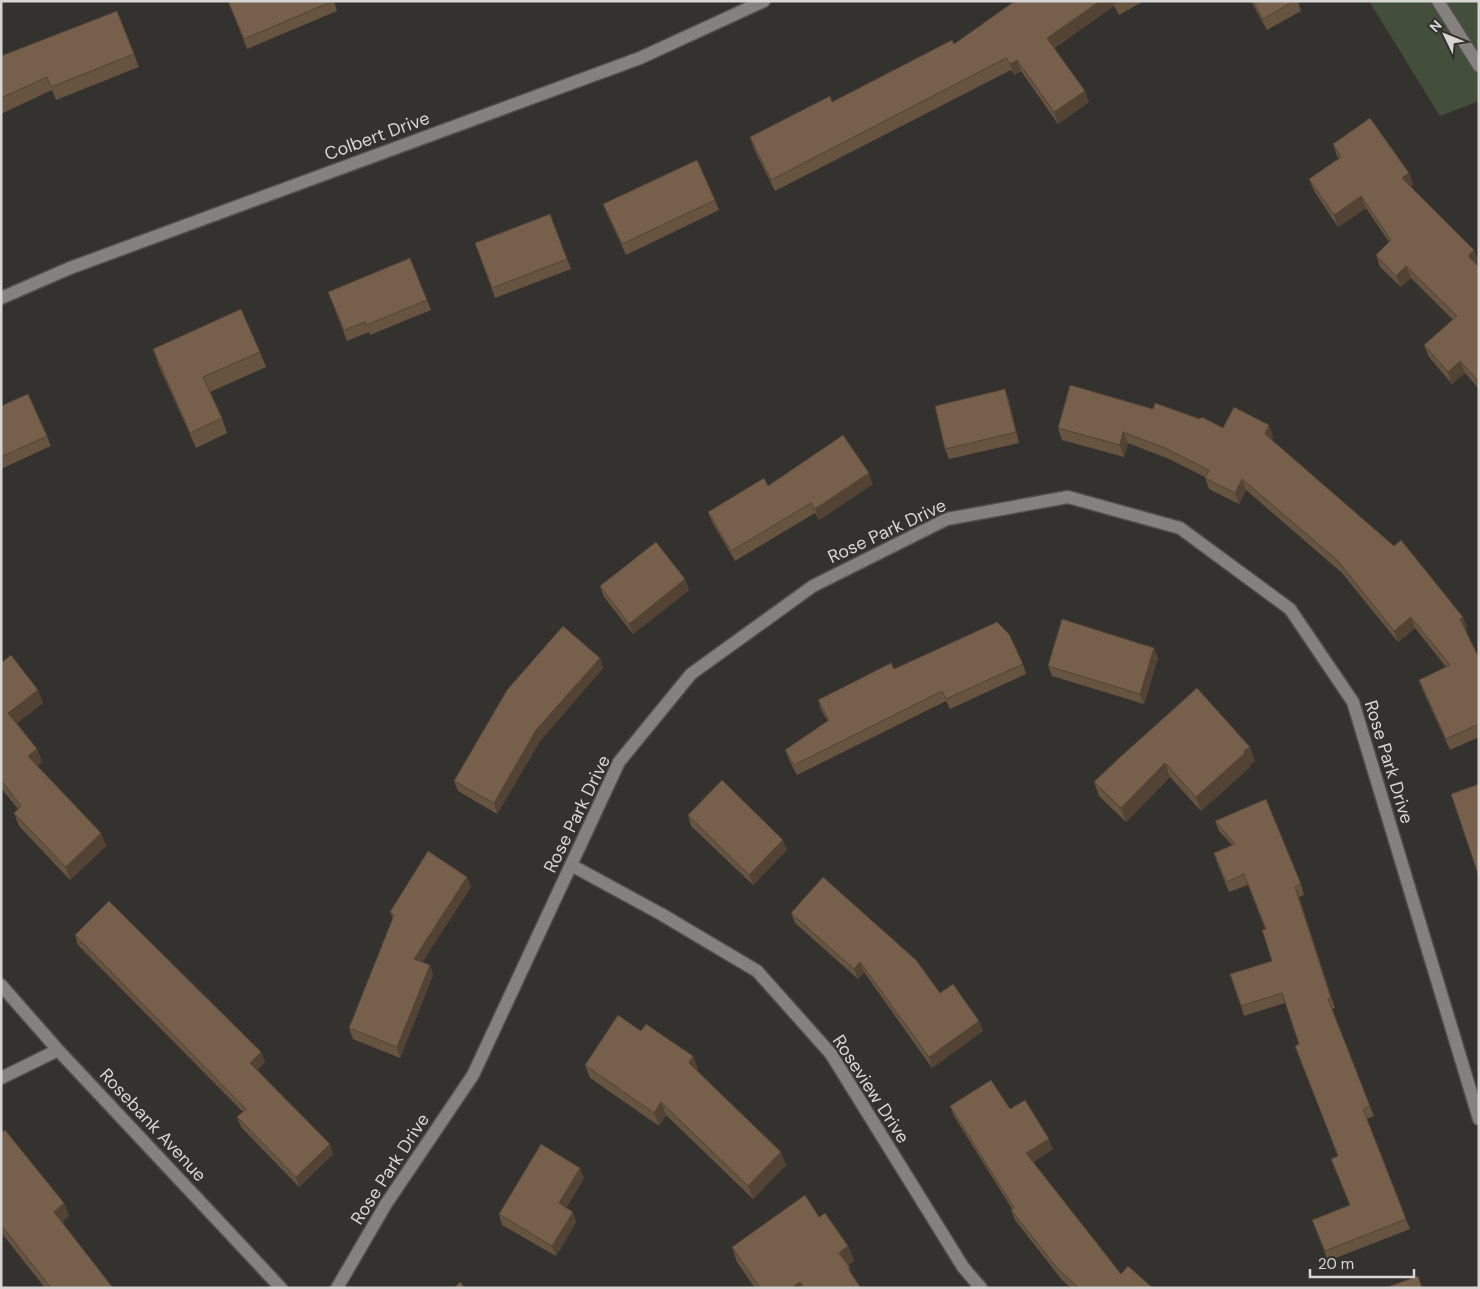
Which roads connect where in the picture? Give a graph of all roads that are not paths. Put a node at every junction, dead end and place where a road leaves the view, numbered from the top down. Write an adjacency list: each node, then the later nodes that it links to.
1 (764, 1): 4 (street, Colbert Drive)
2 (1438, 1): 3 (street)
3 (1479, 66)
4 (1, 298)
5 (571, 865): 9 (street, Rose Park Drive); 11 (street, Rose Park Drive); 12 (street, Roseview Drive)
6 (1, 985): 7 (street, Rosebank Avenue)
7 (58, 1050): 8 (street); 10 (street, Rosebank Avenue)
8 (1, 1078)
9 (1479, 1119)
10 (281, 1288)
11 (337, 1288)
12 (981, 1288)

